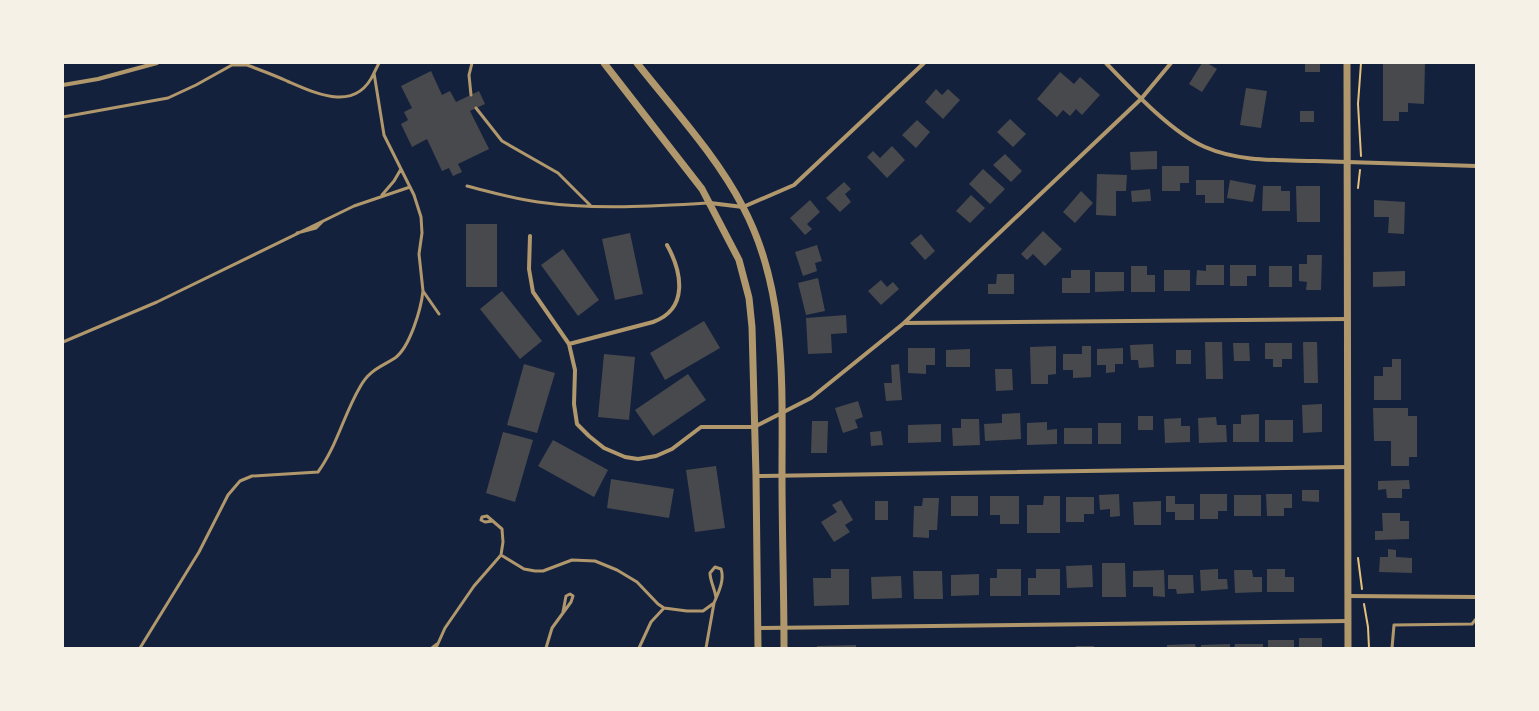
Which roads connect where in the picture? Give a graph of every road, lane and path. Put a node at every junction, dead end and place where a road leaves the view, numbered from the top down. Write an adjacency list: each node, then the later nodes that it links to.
1 (157, 63): 13 (street)
2 (379, 63): 12 (lane)
3 (472, 63): 14 (lane)
4 (604, 63): 26 (street)
5 (638, 63): 28 (street)
6 (924, 63): 28 (street)
7 (1106, 63): 15 (street)
8 (1171, 63): 15 (street)
9 (1347, 63): 18 (street)
10 (1361, 63): 19 (path)
11 (246, 64): 12 (lane); 17 (lane)
12 (374, 73): 21 (lane)
13 (63, 85)
14 (471, 95)
15 (1141, 99): 18 (street); 34 (street)
16 (476, 108): 27 (lane)
17 (63, 118)
18 (1346, 162): 19 (street); 33 (street)
19 (1361, 163): 20 (street); 24 (path)
20 (1476, 166)
21 (401, 169): 23 (lane); 25 (lane)
22 (467, 186): 27 (lane)
23 (410, 187): 25 (lane); 31 (lane)
24 (1358, 194)
25 (381, 196): 35 (lane)
26 (710, 203): 27 (lane); 28 (street); 38 (street)
27 (590, 205)
28 (744, 207): 37 (street)
29 (530, 236): 36 (street)
30 (667, 245): 36 (street)
31 (423, 291): 32 (lane); 57 (lane)
32 (439, 314)
33 (1347, 319): 34 (street); 39 (street)
34 (904, 323): 37 (street)
35 (63, 342)
36 (569, 344): 38 (street)
37 (782, 412): 38 (street); 40 (street)
38 (754, 427): 41 (street)
39 (1348, 467): 40 (street); 45 (street)
40 (782, 475): 41 (street); 55 (street)
41 (756, 476): 54 (street)
42 (493, 522): 44 (lane)
43 (1358, 551): 46 (path)
44 (501, 555): 50 (lane); 56 (lane)
45 (1348, 596): 46 (street); 53 (street)
46 (1363, 596): 47 (street); 66 (path)
47 (1476, 597)
48 (716, 598): 48 (lane); 49 (lane)
49 (714, 603): 50 (lane); 62 (lane)
50 (664, 608): 61 (lane)
51 (563, 612): 51 (lane); 60 (lane)
52 (1476, 619): 67 (lane)
53 (1348, 621): 55 (street); 65 (street)
54 (757, 628): 55 (street); 63 (street)
55 (784, 628): 64 (street)
56 (438, 642): 58 (lane); 59 (lane)
57 (140, 648)
58 (432, 648)
59 (436, 648)
60 (546, 648)
61 (639, 648)
62 (706, 648)
63 (758, 648)
64 (784, 648)
65 (1348, 648)
66 (1369, 648)
67 (1392, 648)

